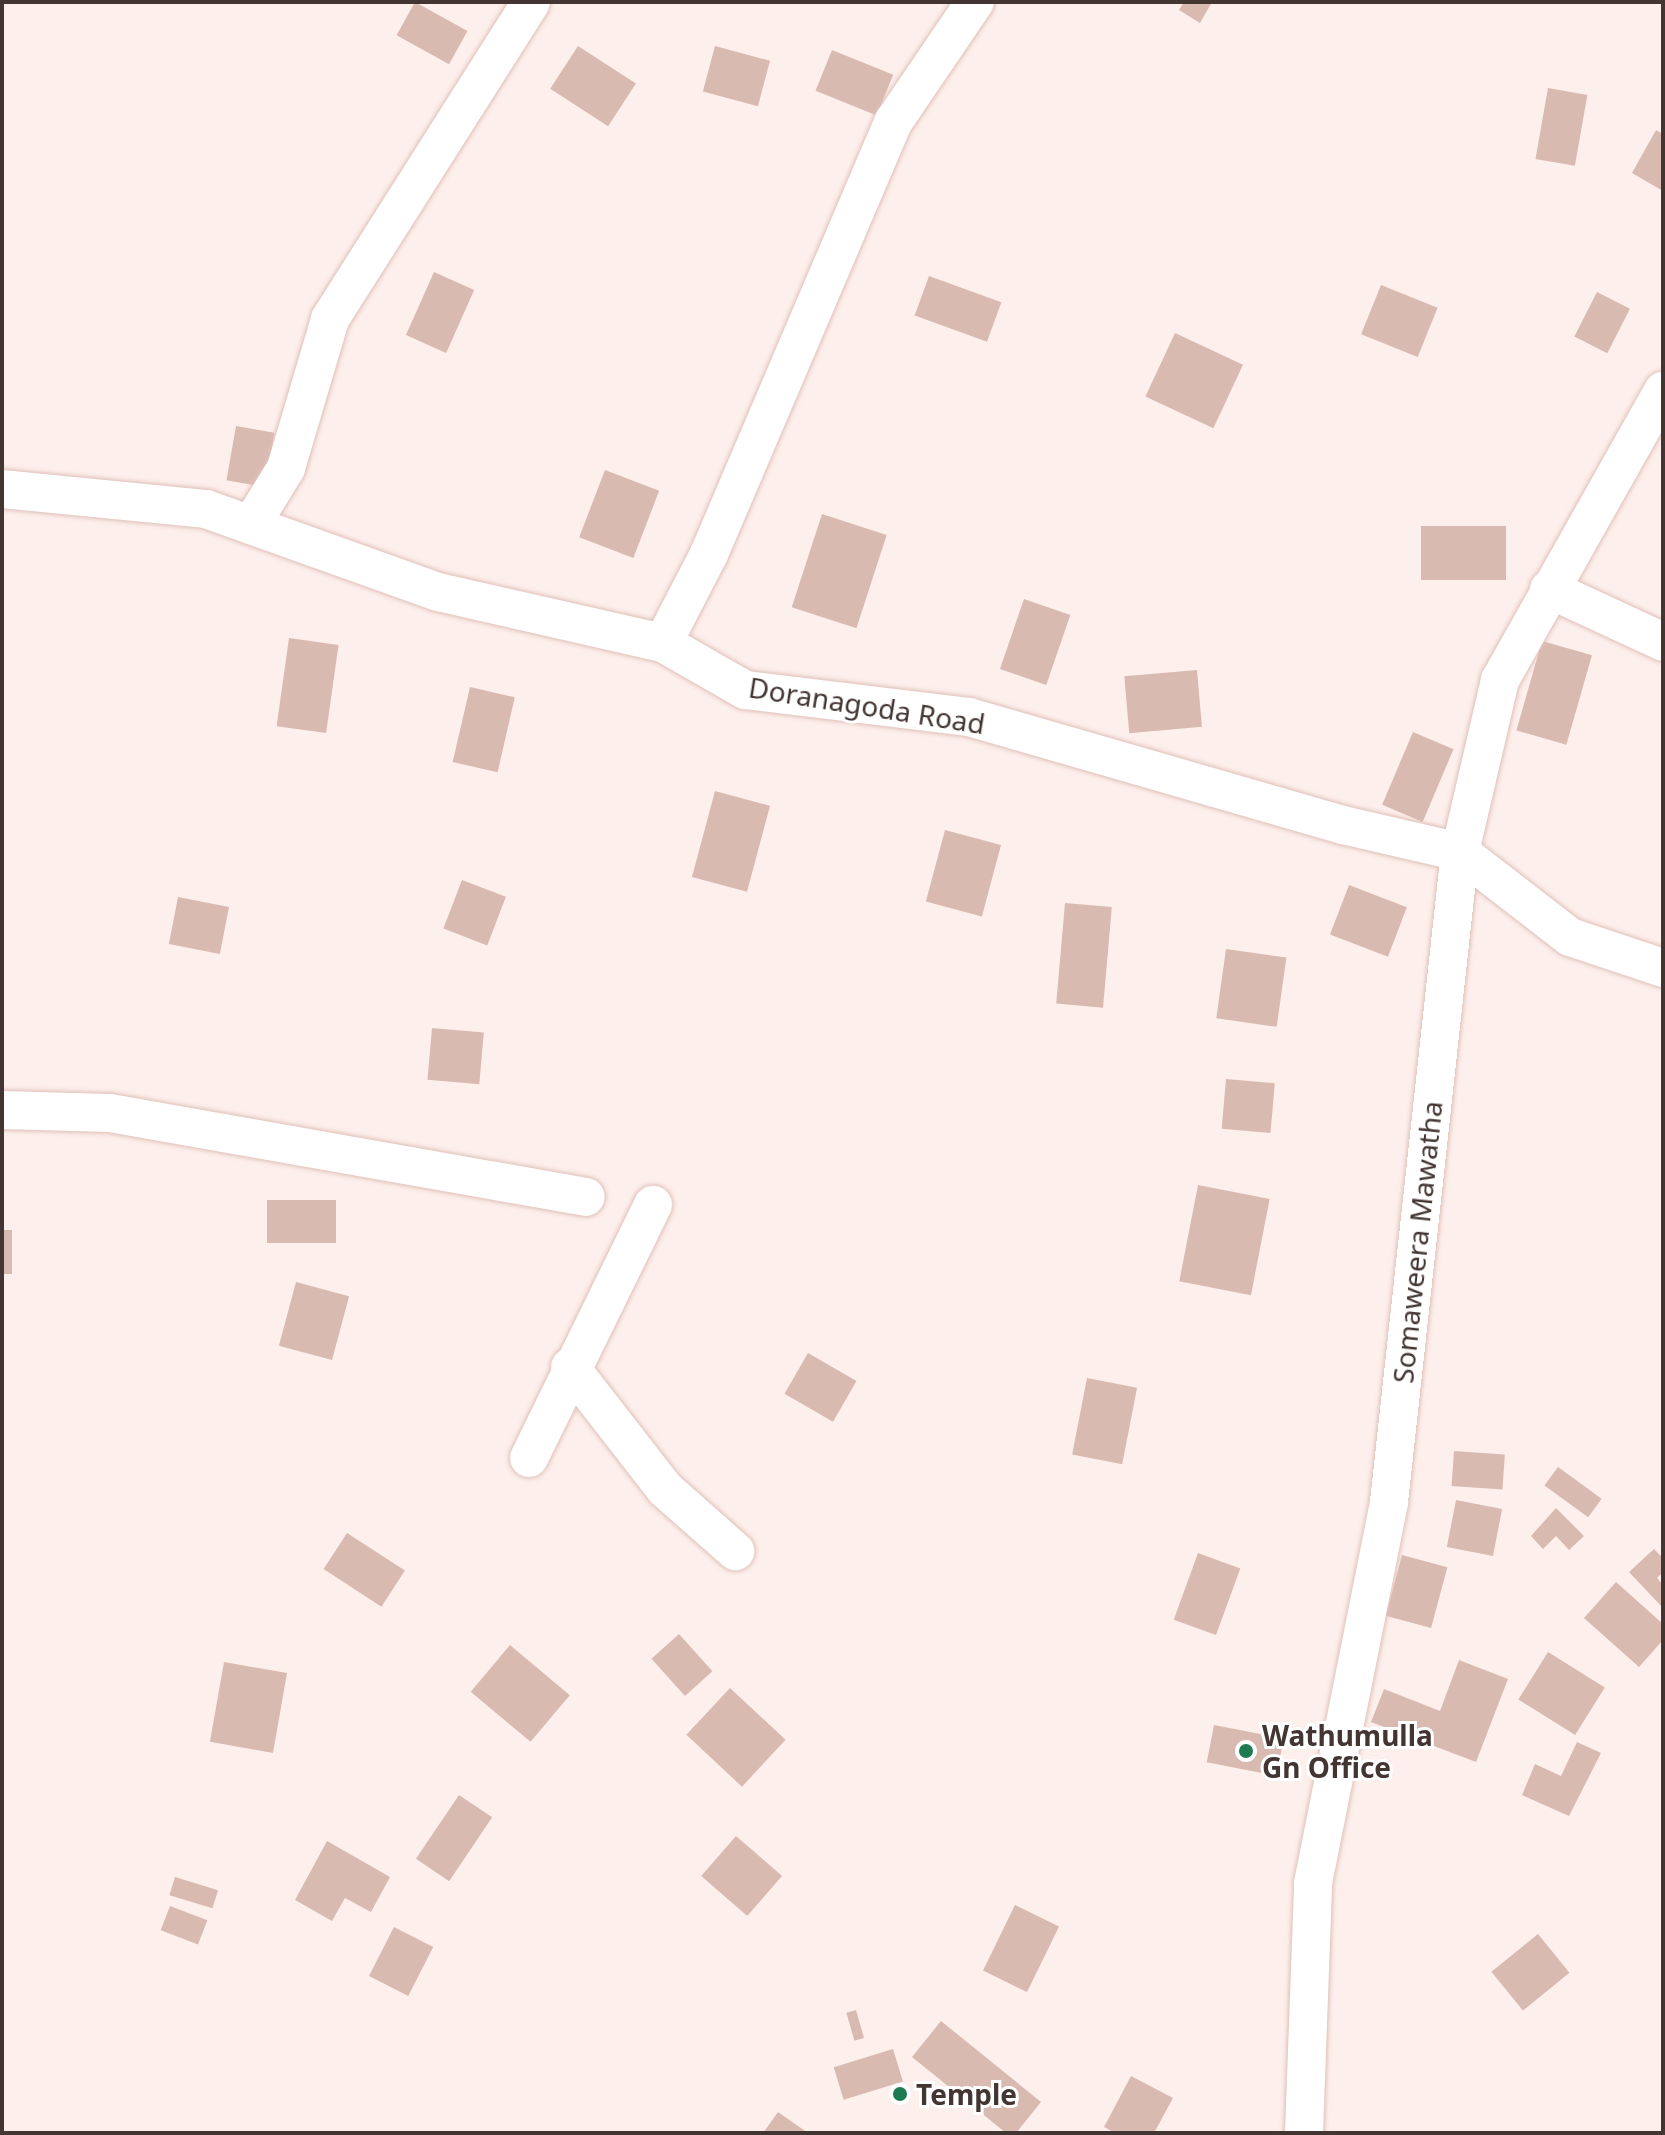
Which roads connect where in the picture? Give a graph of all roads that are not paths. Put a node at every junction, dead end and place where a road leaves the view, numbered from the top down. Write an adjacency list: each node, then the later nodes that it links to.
1 (531, 2): 5 (street)
2 (975, 2): 8 (street)
3 (1663, 391): 6 (street, Somaweera Mawatha)
4 (2, 489): 5 (street, Doranagoda Road)
5 (251, 525): 8 (street, Doranagoda Road)
6 (1549, 589): 7 (street); 9 (street, Somaweera Mawatha)
7 (1663, 642)
8 (663, 643): 9 (street, Doranagoda Road)
9 (1460, 852): 10 (street); 17 (street, Somaweera Mawatha)
10 (1663, 968)
11 (2, 1110): 12 (street)
12 (586, 1197)
13 (653, 1205): 14 (street)
14 (570, 1367): 15 (street); 16 (street)
15 (529, 1458)
16 (735, 1551)
17 (1304, 2133)

